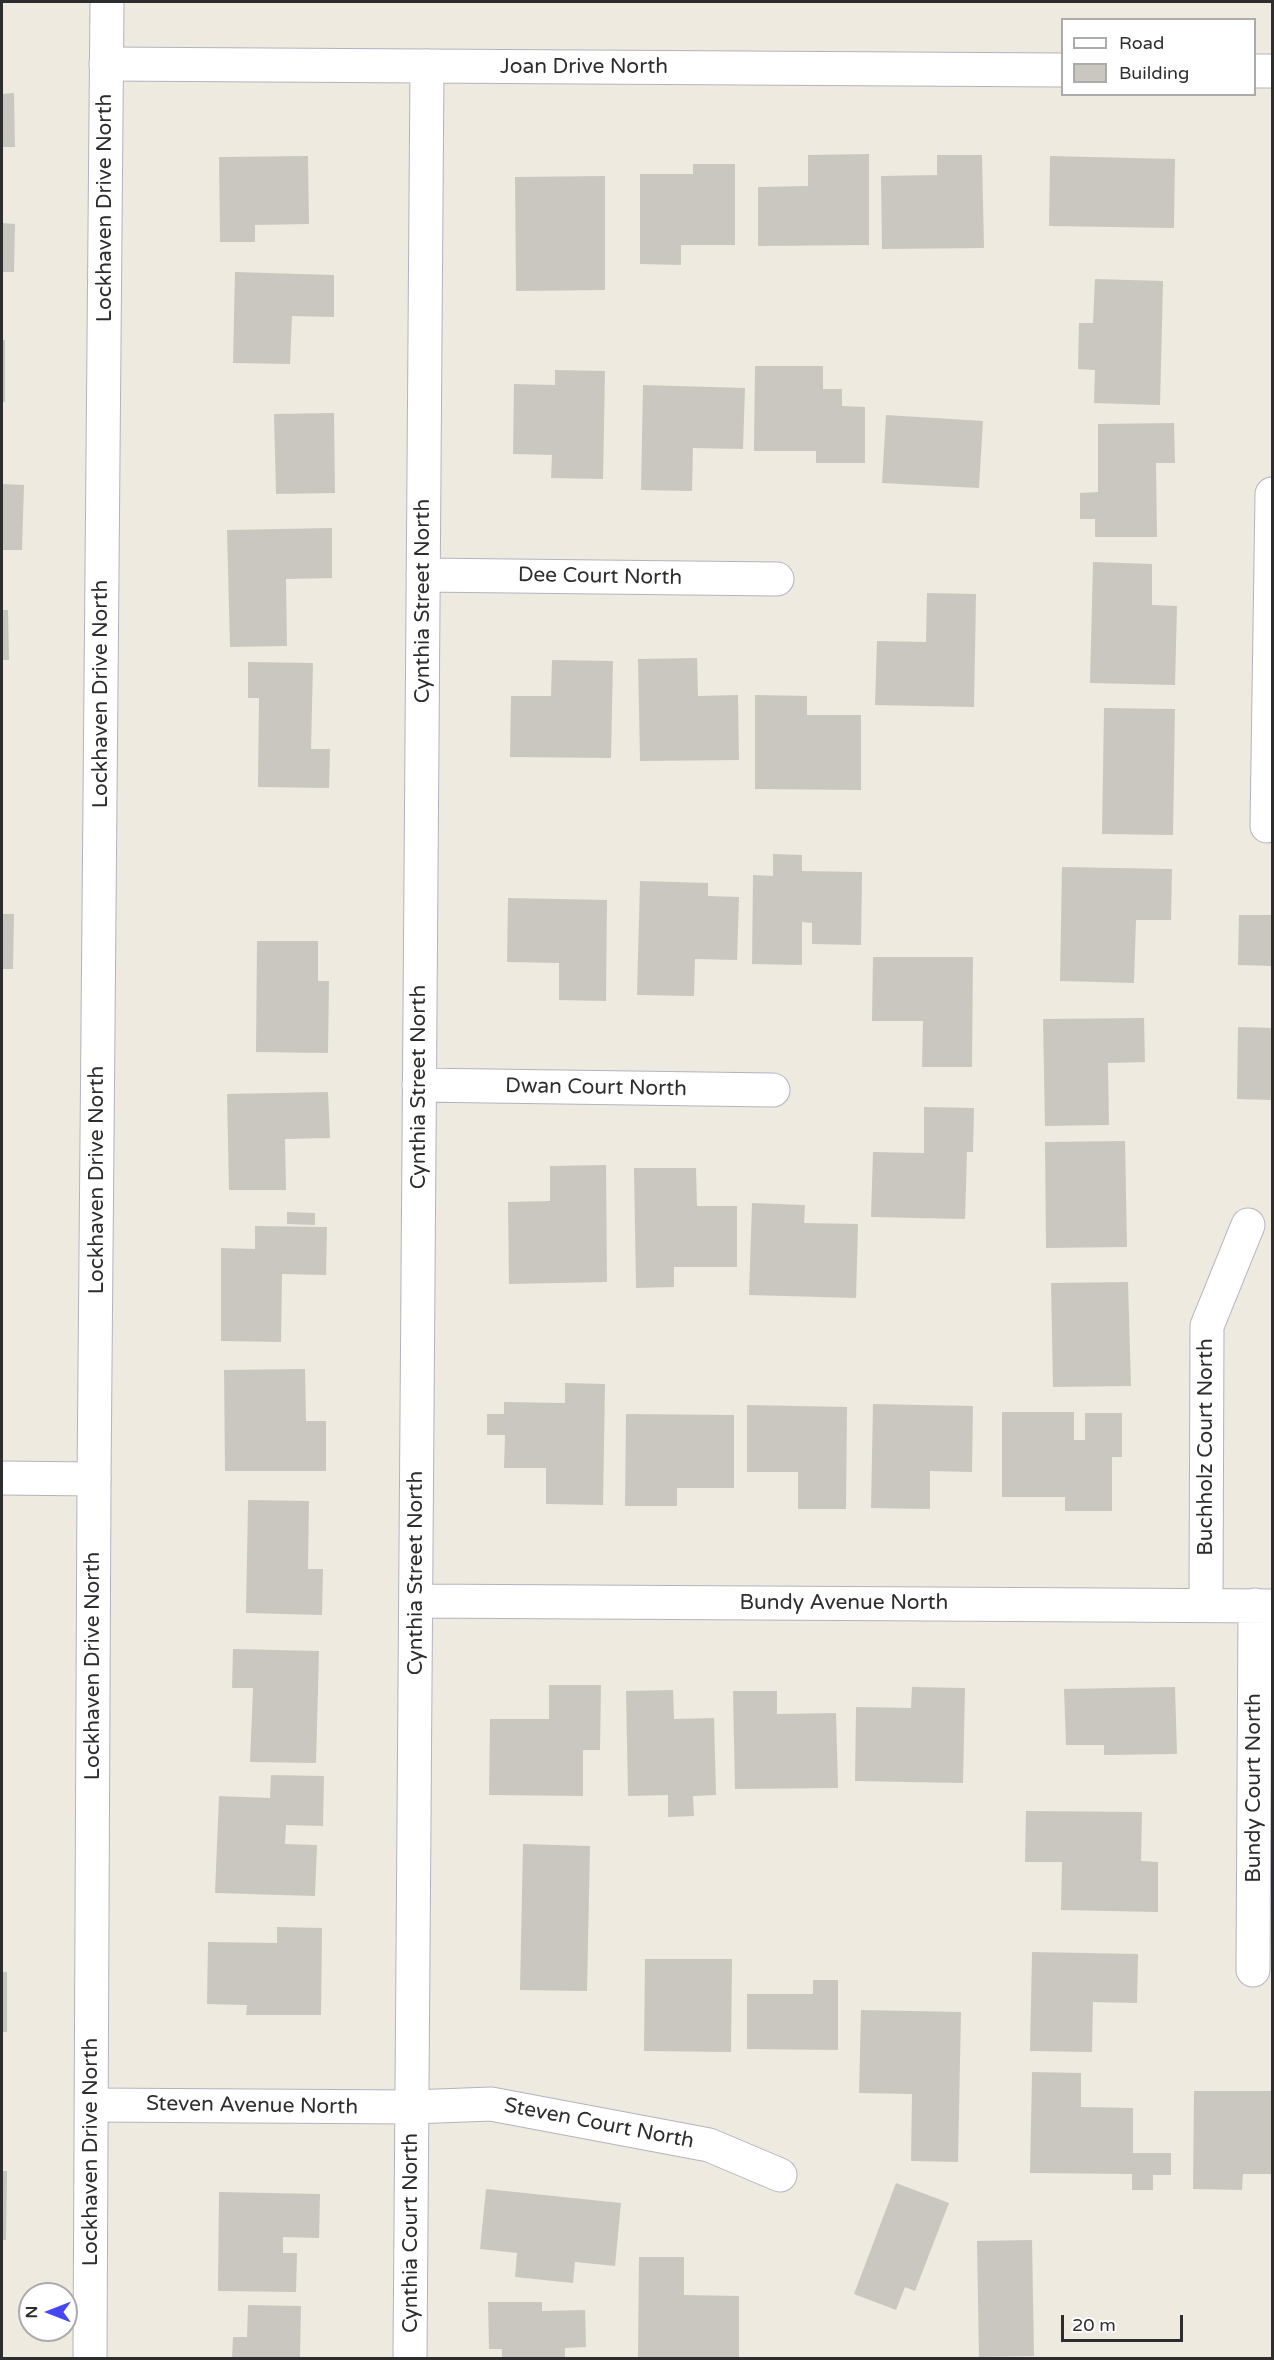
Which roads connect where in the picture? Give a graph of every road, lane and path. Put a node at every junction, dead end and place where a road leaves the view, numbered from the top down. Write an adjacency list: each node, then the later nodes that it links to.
1 (107, 2): 2 (street, Lockhaven Drive North)
2 (106, 64): 3 (street, Joan Drive North); 16 (street, Lockhaven Drive North)
3 (427, 66): 4 (street, Joan Drive North); 8 (street, Cynthia Street North)
4 (1061, 70)
5 (1256, 71): 6 (street)
6 (1272, 71)
7 (1272, 494): 10 (street)
8 (423, 575): 9 (street, Dee Court North); 12 (street, Cynthia Street North)
9 (777, 579)
10 (1271, 647): 11 (street)
11 (1268, 826)
12 (419, 1085): 13 (street, Dwan Court North); 17 (street, Cynthia Street North)
13 (772, 1090)
14 (1248, 1225): 18 (street, Buchholz Court North)
15 (2, 1478): 16 (street)
16 (94, 1479): 21 (street, Lockhaven Drive North)
17 (416, 1601): 18 (street, Bundy Avenue North); 22 (street, Cynthia Street North)
18 (1206, 1605): 19 (street, Bundy Avenue North)
19 (1264, 1606): 20 (street, Bundy Court North)
20 (1252, 1970)
21 (92, 2104): 22 (street, Steven Avenue North); 24 (street, Lockhaven Drive North)
22 (412, 2107): 23 (street, Steven Court North); 25 (street, Cynthia Court North)
23 (780, 2175)
24 (90, 2358)
25 (410, 2358)

